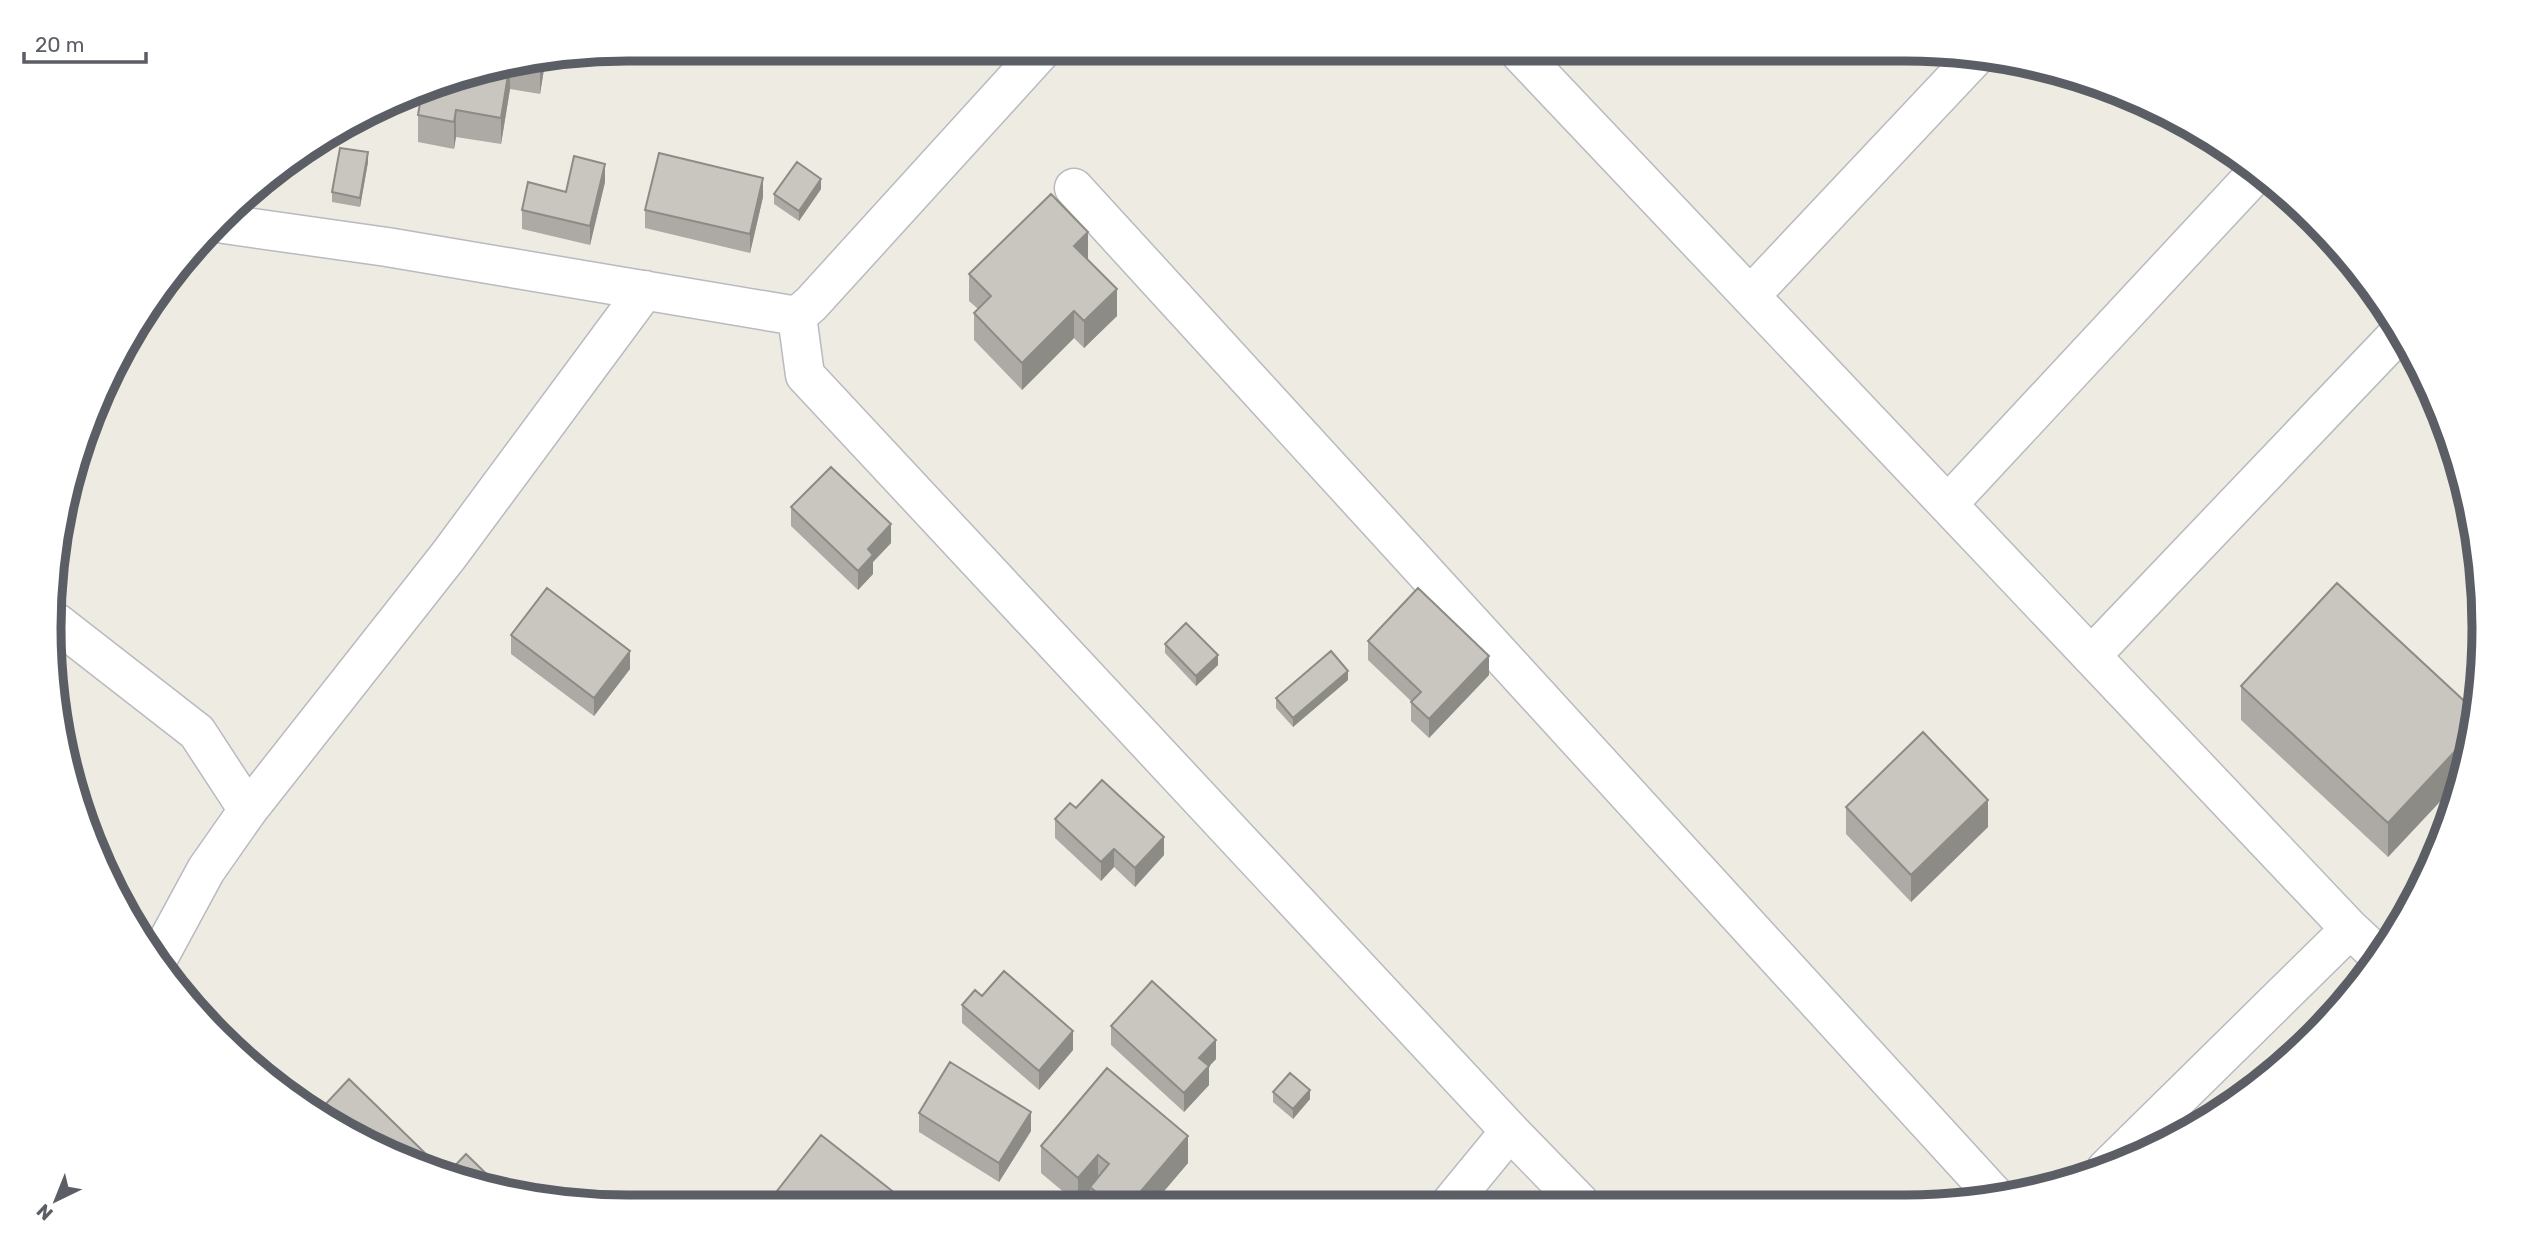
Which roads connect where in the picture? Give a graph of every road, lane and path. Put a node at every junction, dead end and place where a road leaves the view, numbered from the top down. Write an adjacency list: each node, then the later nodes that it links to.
1 (1032, 61): 9 (street)
2 (1527, 61): 8 (street)
3 (1968, 65): 8 (street)
4 (2251, 179): 11 (street)
5 (1074, 188): 19 (street)
6 (229, 225): 7 (street)
7 (645, 290): 9 (street); 14 (street)
8 (1750, 296): 11 (street)
9 (797, 316): 17 (street)
10 (2393, 340): 13 (street)
11 (1948, 504): 13 (street)
12 (61, 626): 14 (street)
13 (2091, 656): 15 (street)
14 (248, 810): 16 (street)
15 (2364, 942): 18 (street)
16 (162, 951)
17 (1510, 1131): 20 (street); 21 (street)
18 (2129, 1149)
19 (1988, 1188)
20 (1457, 1195)
21 (1572, 1195)

